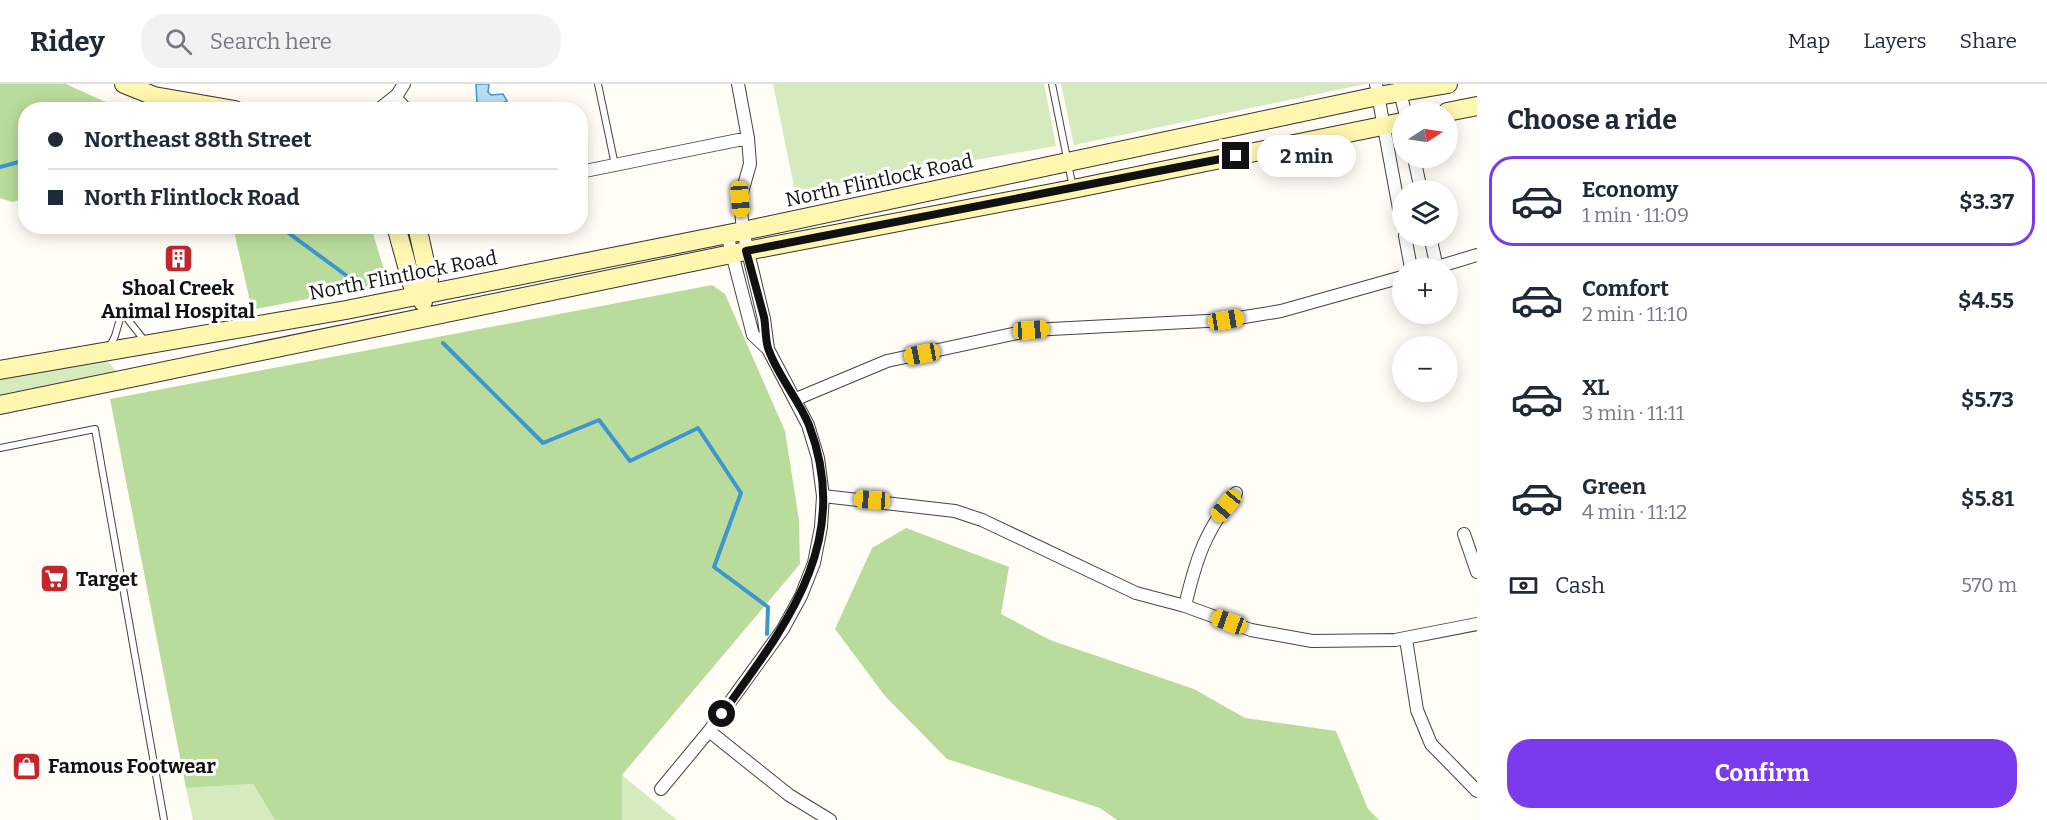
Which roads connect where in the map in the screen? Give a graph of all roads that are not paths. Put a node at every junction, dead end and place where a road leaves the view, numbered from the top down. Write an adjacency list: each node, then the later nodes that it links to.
1 (124, 84): 9 (main road)
2 (598, 84): 17 (lane)
3 (738, 84): 15 (street)
4 (1052, 84): 16 (lane)
5 (1448, 84): 7 (main road, North Flintlock Road)
6 (400, 89): 10 (street)
7 (1399, 89): 8 (main road, North Flintlock Road)
8 (1377, 90): 14 (street); 16 (main road, North Flintlock Road)
9 (189, 102)
10 (386, 102)
11 (1477, 106): 12 (main road)
12 (1458, 110)
13 (1392, 124): 14 (main road)
14 (1383, 126): 19 (street); 20 (main road)
15 (748, 138): 17 (street); 21 (street)
16 (1069, 163): 20 (lane); 21 (main road, North Flintlock Road)
17 (615, 165): 18 (street)
18 (588, 170)
19 (1393, 180)
20 (1073, 189): 24 (main road)
21 (735, 233): 24 (street); 28 (main road, North Flintlock Road)
22 (398, 234): 28 (main road)
23 (419, 234): 28 (main road)
24 (738, 252): 29 (main road); 34 (street)
25 (1477, 255): 26 (street)
26 (1458, 261)
27 (1392, 280): 34 (street)
28 (421, 293): 29 (main road); 30 (main road, North Flintlock Road)
29 (426, 318): 33 (main road)
30 (140, 347): 31 (main road, North Flintlock Road); 31 (lane); 33 (main road)
31 (103, 352): 32 (main road, North Flintlock Road)
32 (0, 370)
33 (137, 377): 35 (main road)
34 (796, 399): 38 (street)
35 (0, 405)
36 (0, 448): 47 (lane)
37 (1236, 493): 41 (street)
38 (823, 496): 41 (street); 44 (street)
39 (1464, 534): 40 (street)
40 (1477, 572)
41 (1185, 606): 43 (street)
42 (1477, 624): 43 (street)
43 (1406, 639): 46 (street)
44 (710, 731): 45 (street); 48 (street)
45 (661, 789)
46 (1477, 791)
47 (164, 820)
48 (830, 820)

